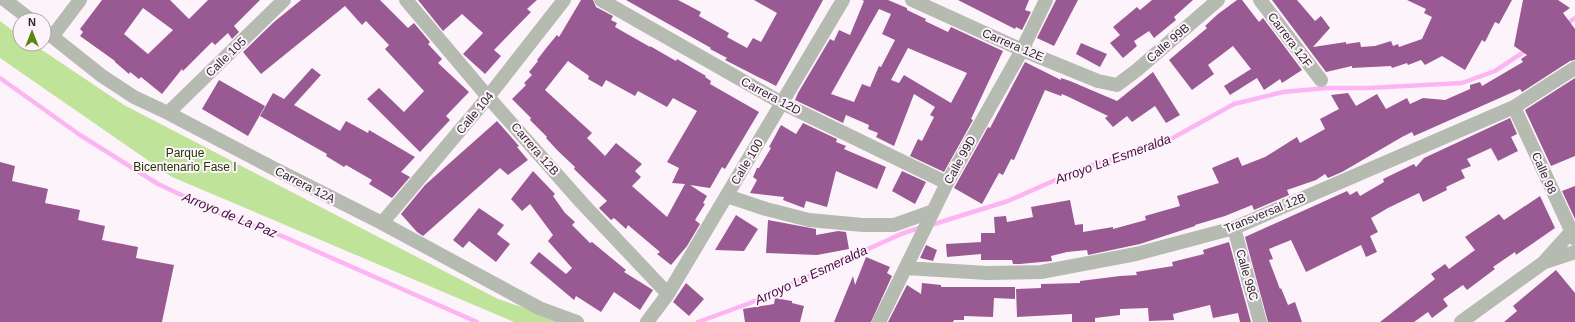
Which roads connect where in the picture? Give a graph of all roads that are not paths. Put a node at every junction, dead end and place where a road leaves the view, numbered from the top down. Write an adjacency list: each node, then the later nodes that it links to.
1 (5, 0): 12 (street)
2 (80, 0): 13 (street)
3 (284, 0): 22 (street, Calle 105)
4 (406, 0): 19 (street, Carrera 12B)
5 (564, 0): 19 (street, Calle 104)
6 (601, 0): 20 (street, Carrera 12D)
7 (843, 0): 20 (street, Calle 100)
8 (912, 0): 15 (street, Carrera 12E)
9 (1046, 0): 15 (street, Calle 99D)
10 (1218, 0): 18 (street, Calle 99B)
11 (1260, 0): 17 (street, Carrera 12F)
12 (21, 12)
13 (52, 30)
14 (52, 37): 22 (street, Carrera 12A)
15 (1022, 50): 18 (street, Carrera 12E); 23 (street, Calle 99D)
16 (1575, 68): 21 (street, Transversal 12B)
17 (1321, 80)
18 (1117, 85)
19 (488, 97): 26 (street, Calle 104); 32 (street, Carrera 12B)
20 (782, 103): 23 (street, Carrera 12D); 24 (street, Calle 100)
21 (1514, 107): 27 (street, Transversal 12B); 28 (street, Calle 98)
22 (168, 113): 26 (street, Carrera 12A)
23 (947, 183): 25 (street, Calle 99D)
24 (728, 196): 25 (street); 32 (street, Calle 100)
25 (932, 214): 31 (street, Calle 99D)
26 (382, 223): 33 (street, Carrera 12A)
27 (1234, 228): 31 (street, Transversal 12B); 36 (street, Calle 98C)
28 (1574, 234): 30 (street)
29 (1575, 252): 30 (street)
30 (1543, 263): 37 (street)
31 (906, 268): 35 (street, Calle 99D)
32 (668, 294): 34 (street, Calle 100)
33 (577, 322)
34 (647, 322)
35 (879, 322)
36 (1260, 322)
37 (1461, 322)

